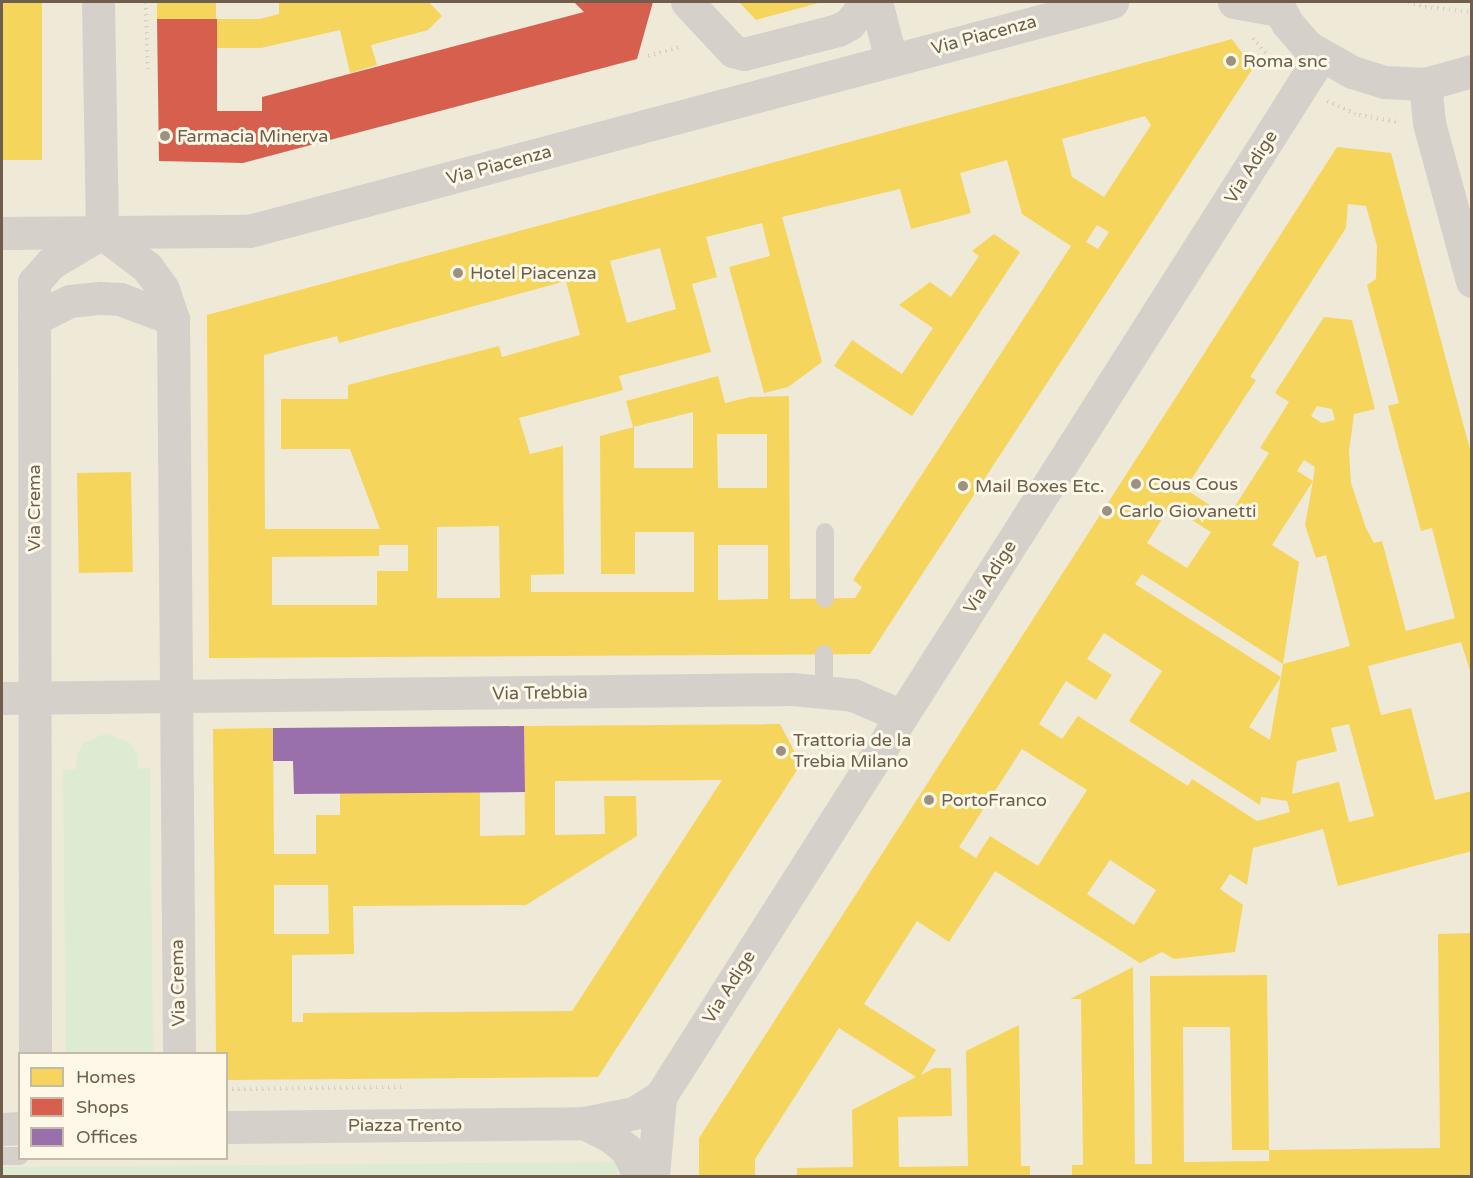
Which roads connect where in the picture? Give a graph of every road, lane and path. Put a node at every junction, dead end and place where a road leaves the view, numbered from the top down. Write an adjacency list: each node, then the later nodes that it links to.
1 (98, 2): 21 (street)
2 (146, 2): 15 (path)
3 (687, 2): 4 (street)
4 (867, 2)
5 (876, 2): 14 (street)
6 (1112, 2): 14 (street, Via Piacenza)
7 (1234, 2): 9 (street)
8 (1408, 2): 10 (path)
9 (1277, 6): 13 (street)
10 (1472, 12)
11 (687, 44): 12 (path)
12 (648, 56)
13 (1320, 57): 17 (street); 32 (street, Via Adige)
14 (891, 59): 21 (street, Via Piacenza)
15 (148, 69)
16 (1472, 71): 17 (street)
17 (1425, 84): 22 (street)
18 (1329, 102): 19 (path)
19 (1403, 123)
20 (2, 233): 21 (street, Via Piacenza)
21 (102, 233): 23 (street, Via Crema); 24 (street, Via Crema)
22 (1472, 281)
23 (34, 319): 24 (street); 31 (street, Via Crema)
24 (173, 319): 29 (street, Via Crema)
25 (825, 532): 26 (lane)
26 (825, 599)
27 (824, 654): 28 (lane)
28 (824, 691): 29 (street, Via Trebbia); 32 (street, Via Trebbia)
29 (174, 697): 31 (street); 34 (street, Via Crema)
30 (2, 698): 31 (street)
31 (35, 698): 33 (street, Via Crema)
32 (902, 716): 37 (street, Via Adige)
33 (35, 1052)
34 (179, 1052)
35 (402, 1087): 36 (path, Piazza Trento)
36 (228, 1089)
37 (660, 1097): 38 (street, Piazza Trento); 45 (street)
38 (584, 1124): 39 (street, Piazza Trento); 44 (street, Piazza Trento)
39 (228, 1127)
40 (18, 1128): 41 (street)
41 (2, 1129)
42 (2, 1156): 43 (lane)
43 (18, 1156)
44 (639, 1176)
45 (653, 1176)

